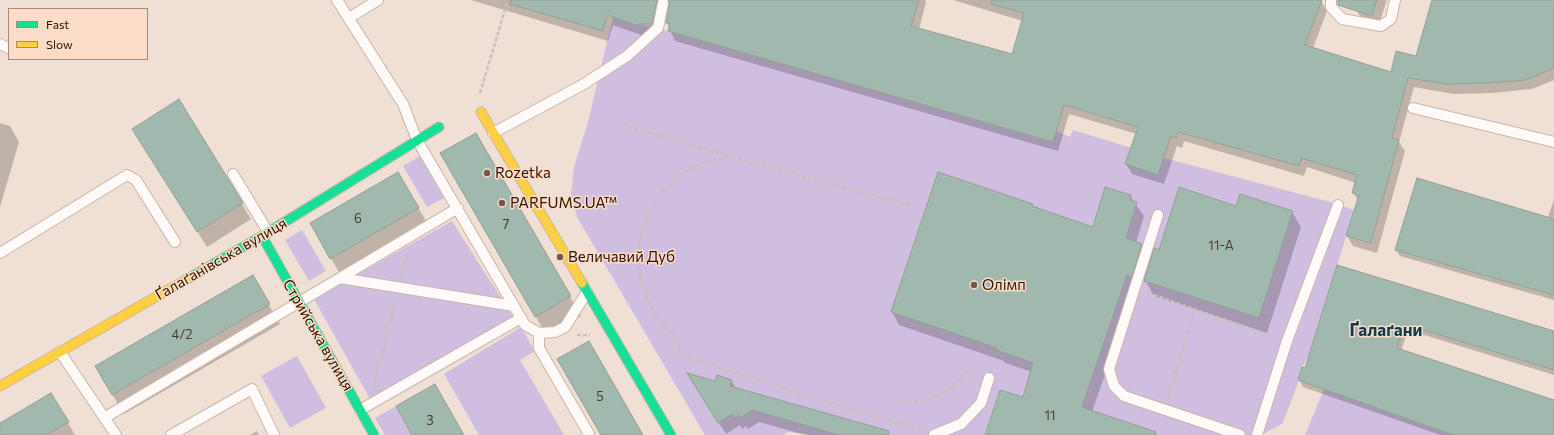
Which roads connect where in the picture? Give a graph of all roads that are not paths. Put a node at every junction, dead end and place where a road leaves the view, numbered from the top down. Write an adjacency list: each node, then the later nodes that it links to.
1 (337, 0): 6 (lane)
2 (378, 0): 6 (lane)
3 (1331, 0): 4 (lane)
4 (1395, 0)
5 (663, 3): 10 (lane)
6 (349, 18): 11 (lane)
7 (1413, 108): 12 (lane)
8 (481, 112): 10 (street)
9 (439, 127): 11 (street, Ґалаґанівська вулиця)
10 (493, 133): 21 (street)
11 (417, 140): 15 (lane); 17 (street, Ґалаґанівська вулиця)
12 (1554, 142)
13 (233, 174): 17 (lane)
14 (1338, 205): 39 (lane)
15 (458, 208): 20 (lane); 23 (lane)
16 (1158, 215): 38 (lane)
17 (265, 234): 22 (street, Стрийська вулиця); 26 (street, Ґалаґанівська вулиця)
18 (175, 242): 19 (lane)
19 (0, 253)
20 (340, 278): 22 (lane); 23 (lane)
21 (587, 292): 25 (lane); 36 (street)
22 (299, 302): 29 (street, Стрийська вулиця); 30 (lane)
23 (514, 306): 24 (lane)
24 (521, 318): 25 (lane); 29 (lane)
25 (538, 333): 31 (lane)
26 (60, 352): 28 (street, Ґалаґанівська вулиця); 30 (lane)
27 (989, 378): 37 (lane)
28 (0, 386)
29 (364, 408): 35 (street, Стрийська вулиця)
30 (104, 418): 32 (lane)
31 (589, 434)
32 (116, 435)
33 (171, 435): 34 (lane)
34 (274, 435)
35 (374, 435)
36 (671, 435)
37 (934, 435)
38 (1240, 435)
39 (1257, 435)

